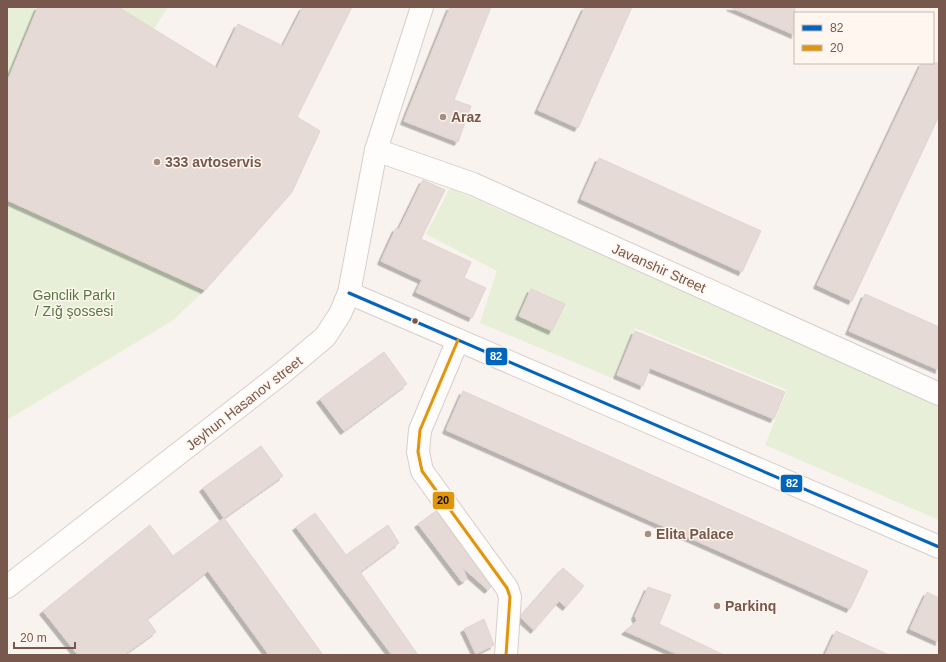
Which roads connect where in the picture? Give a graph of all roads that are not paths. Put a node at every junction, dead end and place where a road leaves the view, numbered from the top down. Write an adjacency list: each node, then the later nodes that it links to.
1 (422, 7): 2 (street, Jeyhun Hasanov street)
2 (376, 150): 3 (street, Jeyhun Hasanov street); 5 (street, Javanshir Street)
3 (349, 293): 4 (street); 7 (street, Jeyhun Hasanov street)
4 (458, 340): 6 (street); 8 (street)
5 (939, 394)
6 (939, 547)
7 (7, 587)
8 (506, 655)

